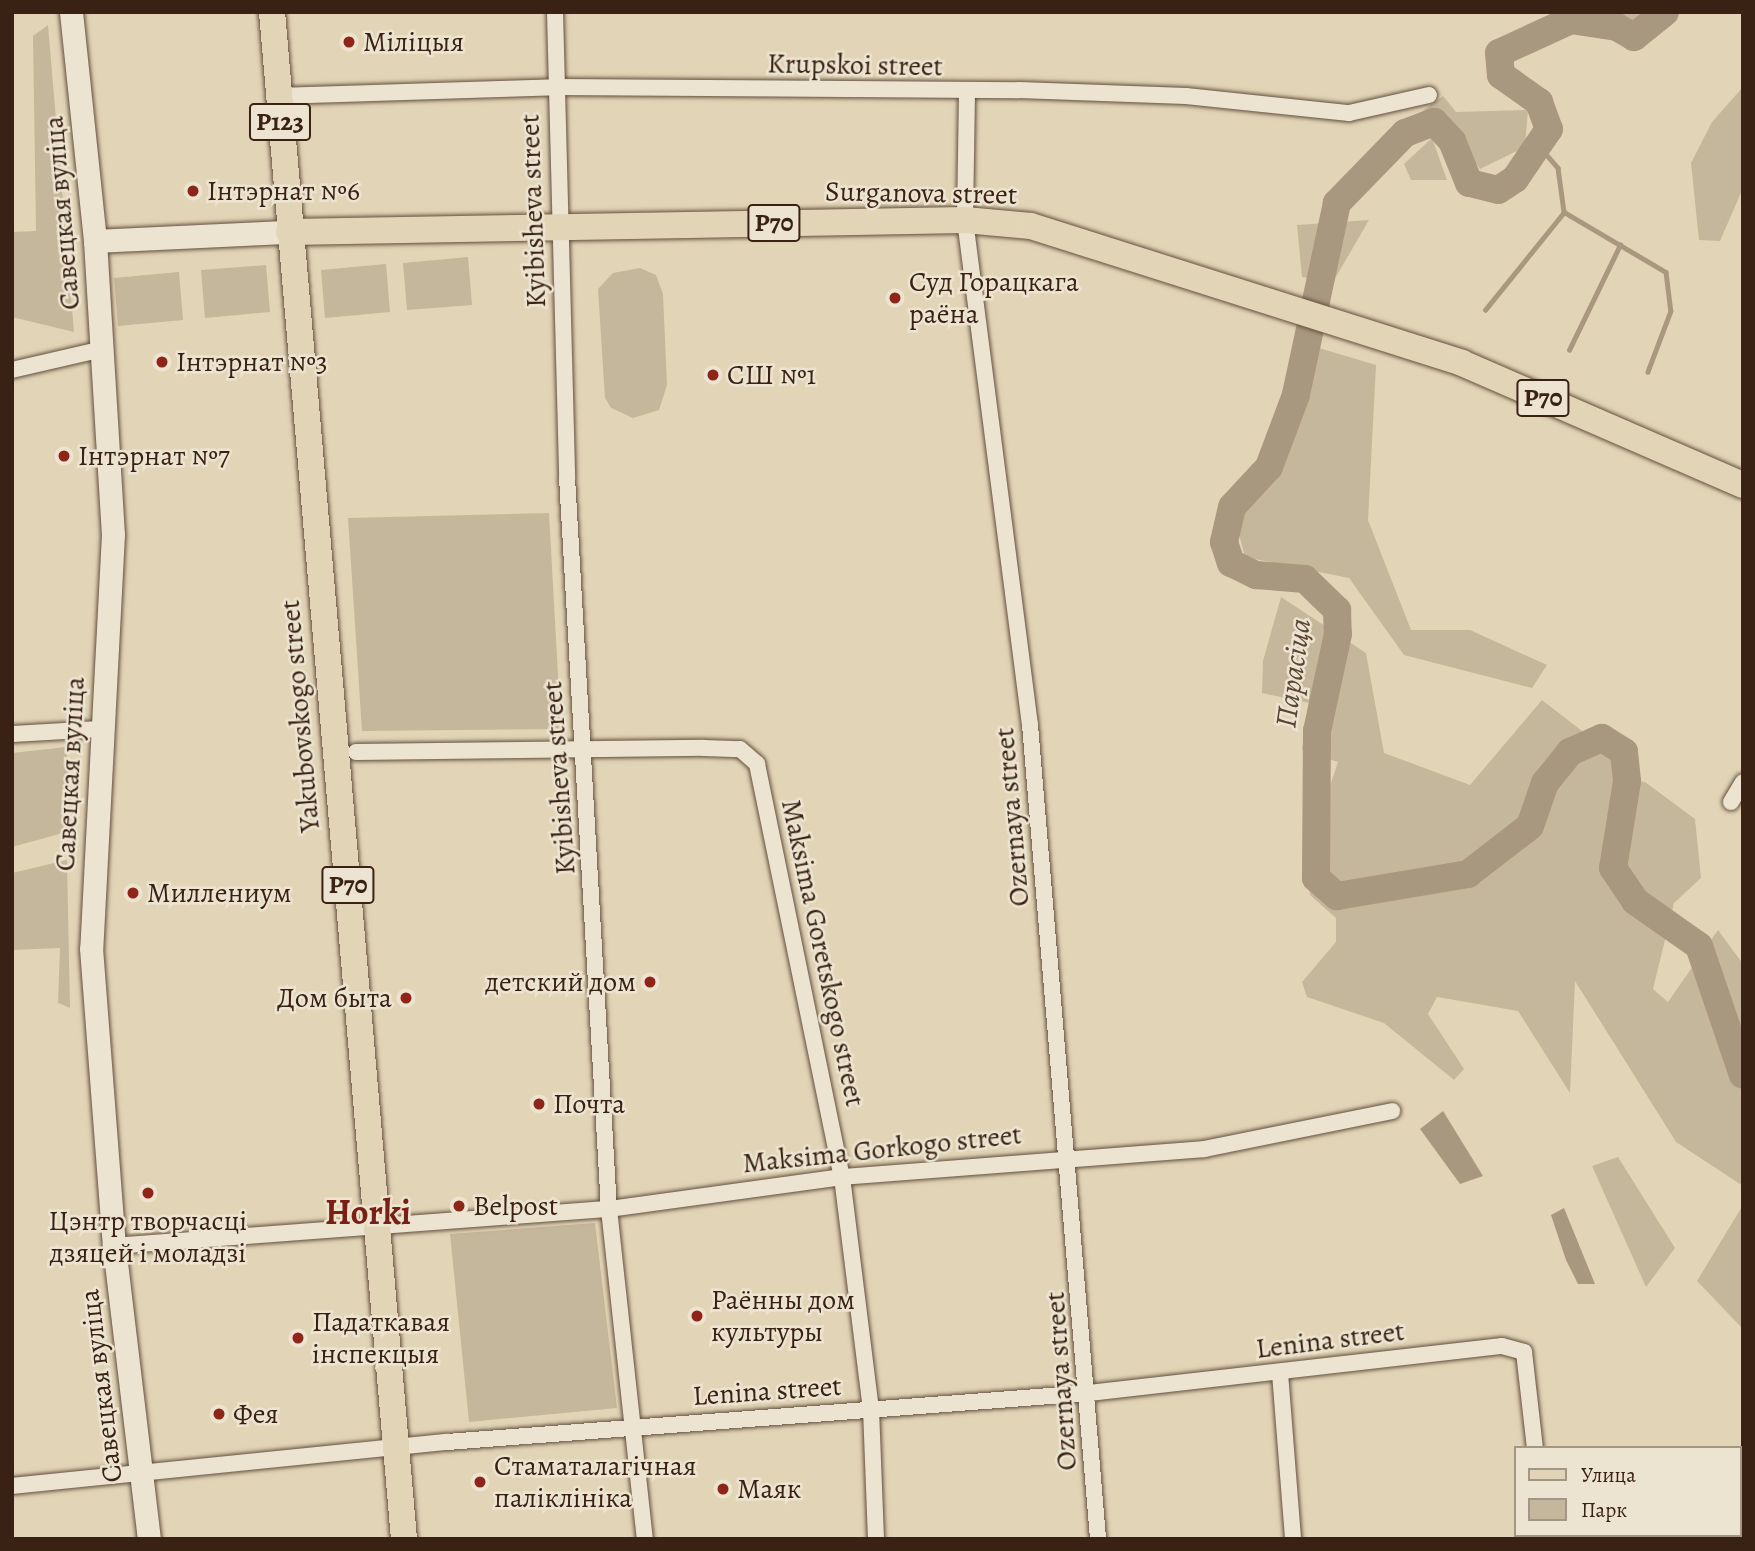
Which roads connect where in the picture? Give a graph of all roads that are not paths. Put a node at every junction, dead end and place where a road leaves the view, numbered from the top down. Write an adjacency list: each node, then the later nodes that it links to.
1 (71, 12): 11 (main road, Савецкая вуліца)
2 (272, 12): 7 (main road, Yakubovskogo street / Р123)
3 (555, 12): 4 (street, Kyibisheva street)
4 (556, 87): 5 (street, Krupskoi street); 7 (street, Krupskoi street); 9 (street, Kyibisheva street)
5 (967, 92): 6 (street, Krupskoi street); 8 (street, Ozernaya street)
6 (1429, 95)
7 (277, 96): 10 (main road, Yakubovskogo street / Р123)
8 (965, 220): 9 (main road, Surganova street / Р70); 14 (main road, Surganova street / Р70); 22 (street, Ozernaya street)
9 (559, 227): 10 (main road, Surganova street / Р70); 17 (street, Kyibisheva street)
10 (289, 232): 11 (main road); 25 (main road, Yakubovskogo street / Р70)
11 (95, 241): 12 (main road, Савецкая вуліца)
12 (103, 349): 13 (street); 15 (main road, Савецкая вуліца)
13 (12, 370)
14 (1743, 485)
15 (100, 729): 16 (street); 26 (main road, Савецкая вуліца)
16 (12, 734)
17 (585, 751): 18 (street, Maksima Goretskogo street); 23 (street, Maksima Goretskogo street); 24 (street, Kyibisheva street)
18 (356, 752)
19 (1743, 782): 20 (street)
20 (1731, 802)
21 (1392, 1111): 22 (street, Maksima Gorkogo street)
22 (1071, 1156): 23 (street, Maksima Gorkogo street); 28 (street, Ozernaya street)
23 (842, 1177): 24 (street, Maksima Gorkogo street); 29 (street, Maksima Goretskogo street)
24 (609, 1209): 25 (street, Maksima Gorkogo street); 30 (street, Kyibisheva street)
25 (377, 1227): 26 (street, Maksima Gorkogo street); 32 (main road, Yakubovskogo street / Р70)
26 (114, 1246): 33 (main road, Савецкая вуліца)
27 (1280, 1373): 28 (street, Lenina street); 31 (street, Lenina street); 40 (street)
28 (1089, 1393): 29 (street, Lenina street); 39 (street, Ozernaya street)
29 (871, 1409): 30 (street, Lenina street); 38 (street, Maksima Goretskogo street)
30 (633, 1427): 32 (street, Lenina street); 37 (street, Kyibisheva street)
31 (1535, 1446)
32 (395, 1447): 33 (street, Lenina street); 36 (main road, Yakubovskogo street / Р70)
33 (140, 1472): 34 (street, Lenina street); 35 (main road, Савецкая вуліца)
34 (12, 1486)
35 (149, 1539)
36 (404, 1539)
37 (645, 1539)
38 (876, 1539)
39 (1098, 1539)
40 (1293, 1539)

